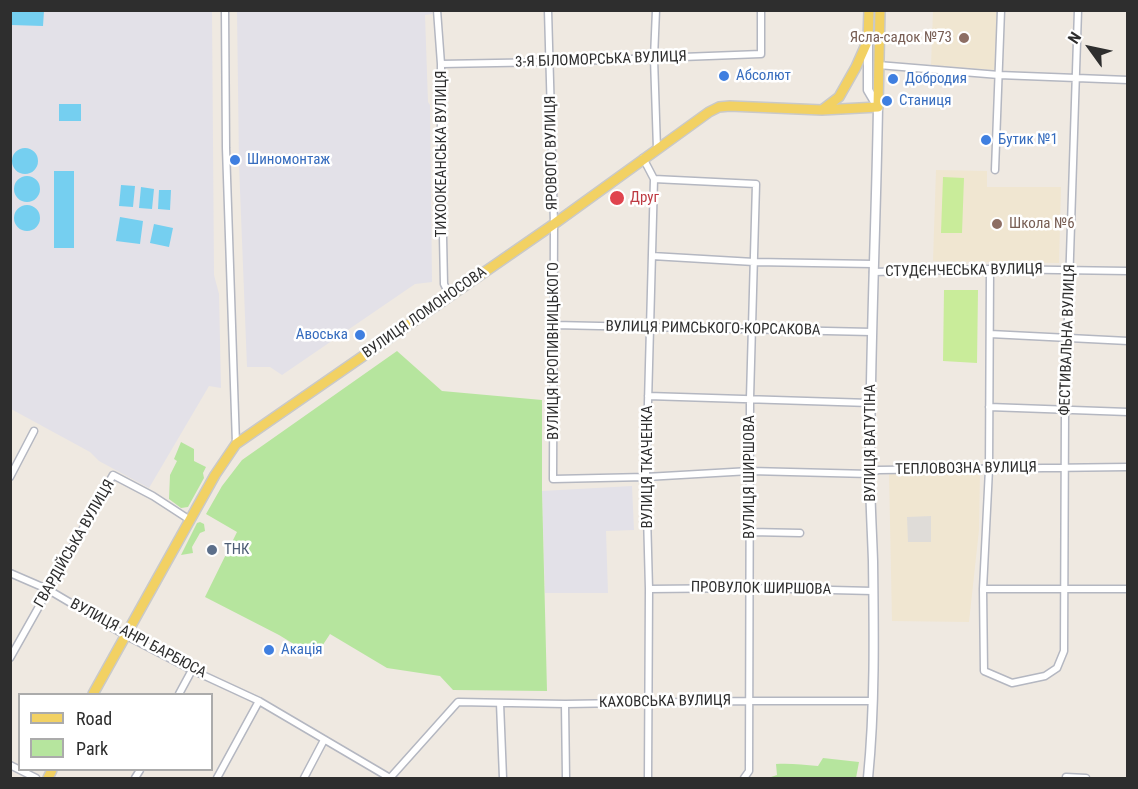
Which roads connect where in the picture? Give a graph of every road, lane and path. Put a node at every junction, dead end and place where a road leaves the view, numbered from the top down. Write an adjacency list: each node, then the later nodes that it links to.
1 (225, 10): 46 (street)
2 (437, 10): 13 (street, ТИХООКЕАНСЬКА ВУЛИЦЯ)
3 (548, 10): 12 (street, ЯРОВОГО ВУЛИЦЯ)
4 (656, 10): 11 (street)
5 (761, 10): 11 (street, 3-Я БІЛОМОРСЬКА ВУЛИЦЯ)
6 (869, 10): 10 (main road, ВУЛИЦЯ ВАТУТІНА)
7 (880, 10): 14 (main road, ВУЛИЦЯ ВАТУТІНА)
8 (1001, 10): 15 (street)
9 (1078, 10): 16 (street, ФЕСТИВАЛЬНА ВУЛИЦЯ)
10 (868, 39): 18 (street, ВУЛИЦЯ ВАТУТІНА); 19 (main road)
11 (654, 58): 12 (street, 3-Я БІЛОМОРСЬКА ВУЛИЦЯ); 20 (street)
12 (551, 62): 13 (street, 3-Я БІЛОМОРСЬКА ВУЛИЦЯ); 24 (street, ЯРОВОГО ВУЛИЦЯ)
13 (441, 63): 31 (street, ТИХООКЕАНСЬКА ВУЛИЦЯ)
14 (878, 65): 15 (street); 18 (main road, ВУЛИЦЯ ВАТУТІНА)
15 (999, 75): 16 (street); 22 (street)
16 (1077, 78): 17 (street); 29 (street, ФЕСТИВАЛЬНА ВУЛИЦЯ)
17 (1128, 80)
18 (878, 107): 19 (main road, ВУЛИЦЯ ЛОМОНОСОВА); 27 (street, ВУЛИЦЯ ВАТУТІНА)
19 (822, 110): 20 (main road, ВУЛИЦЯ ЛОМОНОСОВА)
20 (657, 149): 21 (main road, ВУЛИЦЯ ЛОМОНОСОВА)
21 (643, 158): 23 (street, ВУЛИЦЯ ТКАЧЕНКА); 24 (main road, ВУЛИЦЯ ЛОМОНОСОВА)
22 (995, 170)
23 (654, 179): 25 (street, ВУЛИЦЯ ТКАЧЕНКА); 26 (street, ВУЛИЦЯ ШИРШОВА)
24 (554, 224): 31 (main road, ВУЛИЦЯ ЛОМОНОСОВА); 32 (street, ВУЛИЦЯ КРОПИВНИЦЬКОГО)
25 (652, 256): 26 (street, СТУДЄНЧЕСЬКА ВУЛИЦЯ); 33 (street, ВУЛИЦЯ ТКАЧЕНКА)
26 (754, 262): 27 (street, СТУДЄНЧЕСЬКА ВУЛИЦЯ); 34 (street, ВУЛИЦЯ ШИРШОВА)
27 (873, 268): 28 (street, СТУДЄНЧЕСЬКА ВУЛИЦЯ); 35 (street, ВУЛИЦЯ ВАТУТІНА)
28 (990, 269): 29 (street, СТУДЄНЧЕСЬКА ВУЛИЦЯ); 36 (street)
29 (1069, 270): 30 (street, СТУДЄНЧЕСЬКА ВУЛИЦЯ); 37 (street, ФЕСТИВАЛЬНА ВУЛИЦЯ)
30 (1128, 271)
31 (450, 296): 46 (main road, ВУЛИЦЯ ЛОМОНОСОВА)
32 (554, 325): 33 (street, ВУЛИЦЯ РИМСЬКОГО-КОРСАКОВА); 54 (street, ВУЛИЦЯ КРОПИВНИЦЬКОГО)
33 (650, 327): 34 (street, ВУЛИЦЯ РИМСЬКОГО-КОРСАКОВА); 39 (street, ВУЛИЦЯ ТКАЧЕНКА)
34 (752, 330): 35 (street, ВУЛИЦЯ РИМСЬКОГО-КОРСАКОВА); 40 (street, ВУЛИЦЯ ШИРШОВА)
35 (872, 332): 41 (street, ВУЛИЦЯ ВАТУТІНА)
36 (990, 334): 37 (street); 42 (street)
37 (1068, 339): 38 (street); 43 (street, ФЕСТИВАЛЬНА ВУЛИЦЯ)
38 (1128, 341)
39 (648, 396): 40 (street); 53 (street, ВУЛИЦЯ ТКАЧЕНКА)
40 (750, 398): 41 (street); 50 (street, ВУЛИЦЯ ШИРШОВА)
41 (870, 403): 51 (street, ВУЛИЦЯ ВАТУТІНА)
42 (989, 407): 43 (street); 49 (street)
43 (1065, 409): 44 (street); 48 (street, ФЕСТИВАЛЬНА ВУЛИЦЯ)
44 (1128, 412)
45 (34, 431): 52 (street)
46 (236, 444): 55 (main road, ВУЛИЦЯ ЛОМОНОСОВА)
47 (1128, 467): 48 (street, ТЕПЛОВОЗНА ВУЛИЦЯ)
48 (1066, 468): 49 (street, ТЕПЛОВОЗНА ВУЛИЦЯ); 62 (street, ФЕСТИВАЛЬНА ВУЛИЦЯ)
49 (989, 469): 51 (street, ТЕПЛОВОЗНА ВУЛИЦЯ); 61 (street)
50 (750, 471): 51 (street, ТЕПЛОВОЗНА ВУЛИЦЯ); 53 (street, ТЕПЛОВОЗНА ВУЛИЦЯ); 56 (street, ВУЛИЦЯ ШИРШОВА)
51 (870, 474): 65 (street, ВУЛИЦЯ ВАТУТІНА)
52 (10, 477)
53 (646, 477): 54 (street, ТЕПЛОВОЗНА ВУЛИЦЯ); 60 (street, ВУЛИЦЯ ТКАЧЕНКА)
54 (553, 479)
55 (190, 520): 64 (street, ГВАРДІЙСЬКА ВУЛИЦЯ); 66 (main road, ВУЛИЦЯ ЛОМОНОСОВА)
56 (750, 532): 57 (street); 59 (street, ВУЛИЦЯ ШИРШОВА)
57 (800, 532)
58 (10, 573): 64 (street, ВУЛИЦЯ АНРІ БАРБЮСА)
59 (749, 588): 60 (street, ПРОВУЛОК ШИРШОВА); 65 (street, ПРОВУЛОК ШИРШОВА); 72 (street, ВУЛИЦЯ ШИРШОВА)
60 (649, 589): 75 (street, ВУЛИЦЯ ТКАЧЕНКА)
61 (983, 589): 62 (street); 62 (street, ФЕСТИВАЛЬНА ВУЛИЦЯ)
62 (1064, 589): 63 (street)
63 (1128, 589)
64 (47, 590): 66 (street, ВУЛИЦЯ АНРІ БАРБЮСА); 67 (street, ГВАРДІЙСЬКА ВУЛИЦЯ)
65 (873, 591): 73 (street, ВУЛИЦЯ ВАТУТІНА)
66 (125, 635): 68 (street, ВУЛИЦЯ АНРІ БАРБЮСА); 69 (main road, ВУЛИЦЯ ЛОМОНОСОВА)
67 (10, 658)
68 (192, 670): 70 (street); 71 (street, ВУЛИЦЯ АНРІ БАРБЮСА)
69 (94, 693)
70 (180, 693)
71 (259, 701): 77 (street, ВУЛИЦЯ АНРІ БАРБЮСА); 80 (street)
72 (748, 701): 73 (street, КАХОВСЬКА ВУЛИЦЯ); 75 (street, КАХОВСЬКА ВУЛИЦЯ); 86 (street, ВУЛИЦЯ ШИРШОВА)
73 (872, 701): 87 (street, ВУЛИЦЯ ВАТУТІНА)
74 (500, 703): 76 (street, КАХОВСЬКА ВУЛИЦЯ); 82 (street, КАХОВСЬКА ВУЛИЦЯ); 83 (street)
75 (649, 703): 76 (street, КАХОВСЬКА ВУЛИЦЯ); 85 (street, ВУЛИЦЯ ТКАЧЕНКА)
76 (566, 704): 84 (street)
77 (324, 740): 81 (street); 82 (street, ВУЛИЦЯ АНРІ БАРБЮСА)
78 (22, 771): 79 (street)
79 (36, 778)
80 (217, 778)
81 (304, 778)
82 (390, 778)
83 (503, 778)
84 (566, 778)
85 (648, 778)
86 (744, 778)
87 (868, 778)
88 (1066, 778): 89 (street)
89 (1086, 778)

